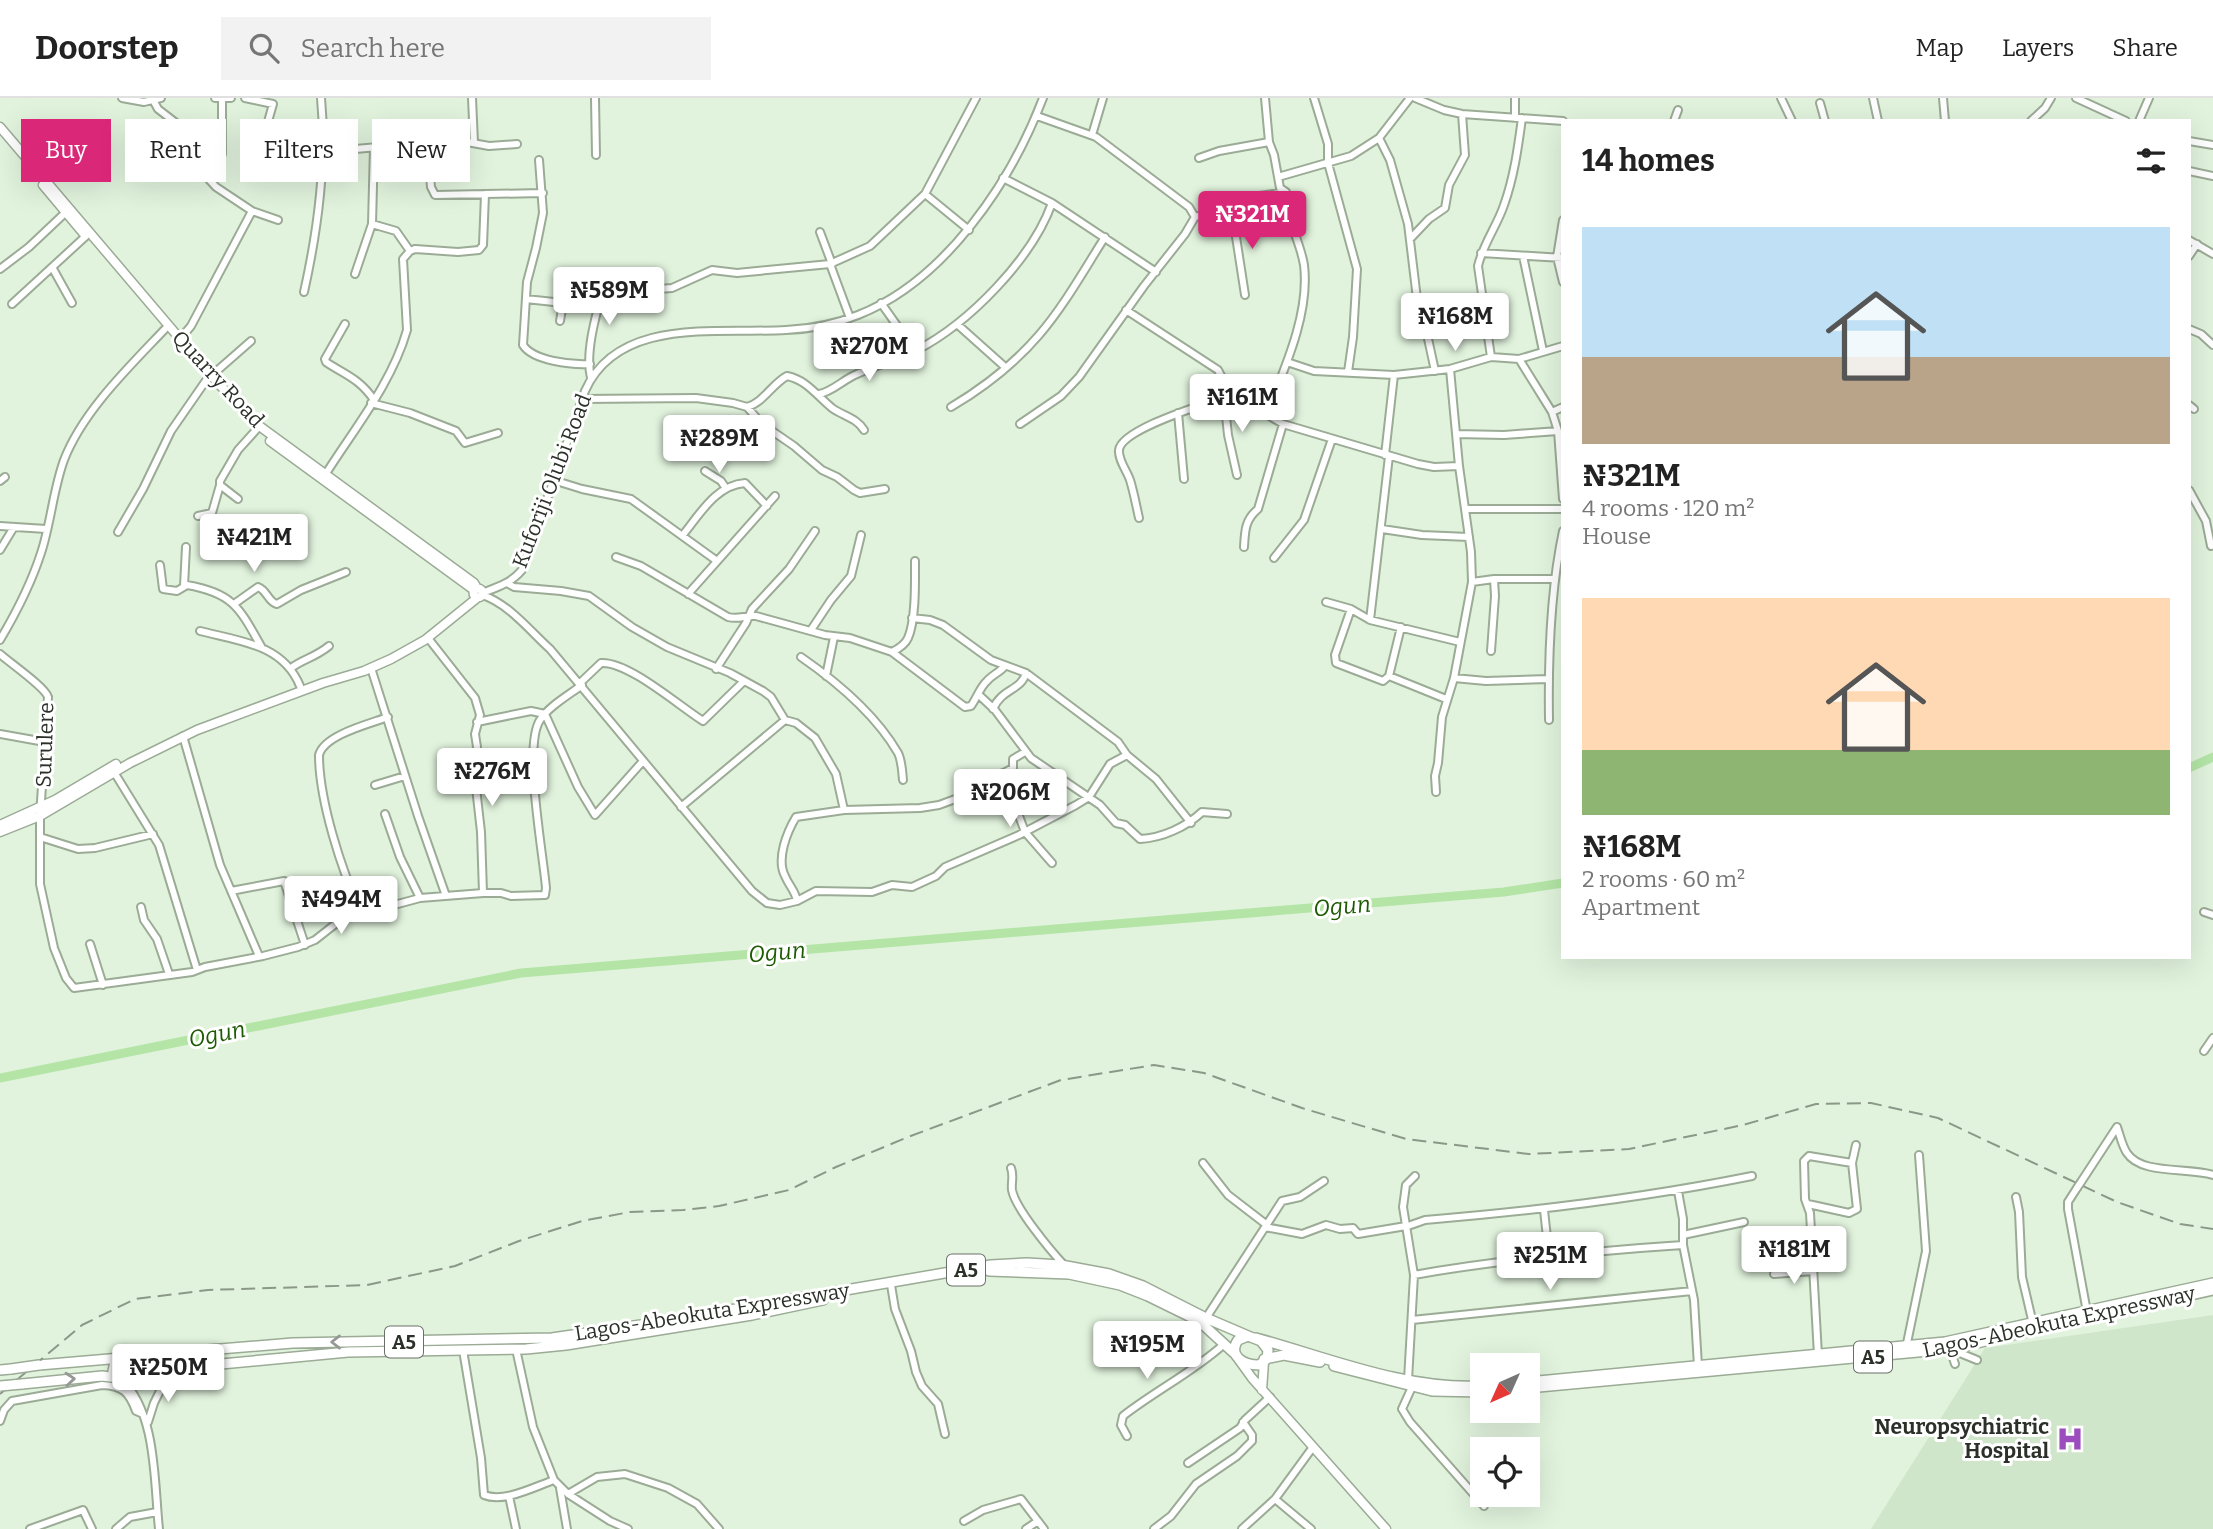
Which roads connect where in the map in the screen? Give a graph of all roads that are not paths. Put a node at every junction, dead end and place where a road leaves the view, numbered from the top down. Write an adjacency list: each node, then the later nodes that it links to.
1 (122, 98): 23 (street)
2 (162, 98): 23 (street)
3 (215, 98): 4 (street)
4 (222, 98): 5 (street); 29 (street)
5 (232, 98)
6 (246, 98): 30 (street)
7 (321, 98): 31 (street)
8 (472, 98): 48 (street)
9 (595, 98): 51 (street)
10 (976, 98): 65 (street)
11 (1042, 98): 27 (street, Kuforiji Olubi Road)
12 (1103, 98): 43 (street)
13 (1265, 98): 46 (street)
14 (1314, 98): 54 (street)
15 (1413, 98): 26 (street); 44 (street)
16 (1515, 98): 28 (street)
17 (1781, 98): 33 (street)
18 (1873, 98): 35 (street)
19 (1943, 98): 36 (street)
20 (2052, 98): 37 (street)
21 (2076, 98): 38 (street)
22 (2149, 98): 39 (street)
23 (152, 99): 67 (street)
24 (1820, 103): 34 (street)
25 (1678, 110): 32 (street)
26 (1462, 114): 28 (street); 77 (street)
27 (1037, 116): 43 (street); 58 (street, Kuforiji Olubi Road)
28 (1518, 118): 40 (street); 81 (street)
29 (222, 119)
30 (269, 119)
31 (324, 119)
32 (1675, 119)
33 (1790, 119)
34 (1824, 119)
35 (1878, 119)
36 (1945, 119)
37 (2033, 119)
38 (2122, 119)
39 (2140, 119)
40 (1561, 121)
41 (0, 127): 106 (main road, Quarry Road)
42 (0, 135): 69 (main road, Quarry Road)
43 (1092, 135): 70 (street)
44 (1379, 138): 54 (street); 77 (street)
45 (2191, 141): 50 (street)
46 (1269, 142): 52 (street); 57 (street)
47 (470, 143): 48 (street)
48 (474, 143): 49 (street)
49 (517, 144)
50 (2213, 145)
51 (596, 155)
52 (1199, 158)
53 (538, 160): 62 (street)
54 (1328, 163): 57 (street); 119 (street)
55 (2191, 171): 56 (street)
56 (2213, 176)
57 (1278, 177): 63 (street)
58 (1003, 178): 66 (street); 73 (street, Kuforiji Olubi Road)
59 (320, 182): 92 (street)
60 (373, 182): 72 (street)
61 (431, 182): 64 (street)
62 (542, 192): 64 (street); 95 (street)
63 (1286, 192): 68 (street); 114 (street)
64 (485, 194): 80 (street)
65 (925, 194): 73 (street); 86 (street)
66 (1052, 203): 76 (street); 103 (street)
67 (252, 211): 71 (street); 106 (street)
68 (1232, 211): 70 (street); 94 (street)
69 (65, 213): 75 (main road, Quarry Road); 88 (street)
70 (1195, 217): 89 (street)
71 (278, 220)
72 (372, 224): 80 (street); 90 (street)
73 (969, 230): 97 (street, Kuforiji Olubi Road)
74 (820, 232): 86 (street)
75 (86, 236): 87 (street); 104 (main road, Quarry Road)
76 (1105, 237): 89 (street); 116 (street)
77 (1410, 239): 118 (street)
78 (2191, 241): 79 (street)
79 (2197, 244): 82 (street); 83 (street)
80 (410, 251): 126 (street)
81 (1481, 253): 84 (street); 112 (street)
82 (2191, 253)
83 (2213, 254)
84 (1523, 256): 85 (street); 111 (street)
85 (1560, 258)
86 (831, 264): 93 (street); 100 (street)
87 (52, 267): 96 (street); 98 (street)
88 (0, 269)
89 (1156, 272): 99 (street)
90 (355, 274)
91 (606, 277): 115 (street)
92 (304, 292)
93 (617, 292)
94 (1245, 295)
95 (526, 299): 101 (street); 115 (street)
96 (72, 303)
97 (881, 303): 100 (street, Kuforiji Olubi Road); 110 (street)
98 (12, 304)
99 (1126, 310): 124 (street); 133 (street)
100 (850, 318): 122 (street, Kuforiji Olubi Road)
101 (560, 321)
102 (345, 324): 126 (street)
103 (958, 325): 110 (street); 116 (street)
104 (165, 329): 121 (main road, Quarry Road); 162 (street)
105 (2191, 330): 108 (street)
106 (180, 339): 121 (main road, Quarry Road)
107 (251, 341): 121 (street)
108 (2213, 345)
109 (1561, 346): 111 (street)
110 (915, 351): 123 (street)
111 (1543, 351): 113 (street)
112 (1491, 357): 113 (street); 117 (street)
113 (1519, 359): 130 (street)
114 (1287, 362): 119 (street); 132 (street)
115 (590, 364): 122 (street)
116 (1005, 367): 128 (street)
117 (1450, 369): 118 (street); 139 (street)
118 (1435, 371): 120 (street)
119 (1348, 372): 120 (street)
120 (1394, 375): 141 (street)
121 (209, 377): 135 (main road, Quarry Road); 145 (main road, Quarry Road); 165 (street)
122 (591, 378): 125 (street, Kuforiji Olubi Road)
123 (820, 394): 127 (street); 136 (street)
124 (1227, 395): 131 (street); 132 (street); 146 (street)
125 (582, 399): 127 (street); 148 (street, Kuforiji Olubi Road)
126 (372, 401): 138 (street); 145 (street)
127 (747, 407): 151 (street)
128 (951, 407)
129 (1561, 408): 130 (street)
130 (1552, 412): 137 (street)
131 (1178, 413): 147 (street); 159 (street)
132 (1266, 415): 134 (street)
133 (1020, 424)
134 (1283, 424): 140 (street); 172 (street)
135 (256, 430): 149 (street); 185 (main road, Quarry Road)
136 (864, 430)
137 (1558, 431): 139 (street); 144 (street)
138 (498, 433)
139 (1456, 434): 142 (street)
140 (1332, 439): 141 (street); 175 (street)
141 (1387, 455): 142 (street); 163 (street)
142 (1459, 466): 156 (street)
143 (705, 471): 150 (street)
144 (1561, 472)
145 (325, 474): 185 (main road, Quarry Road)
146 (1237, 475)
147 (1184, 479)
148 (553, 480): 166 (street); 183 (street, Kuforiji Olubi Road)
149 (220, 485): 154 (street); 158 (street)
150 (725, 487): 155 (street); 166 (street)
151 (885, 489)
152 (2191, 494): 170 (street)
153 (775, 496): 155 (street)
154 (238, 499)
155 (767, 506): 176 (street)
156 (1466, 509): 157 (street); 168 (street)
157 (1561, 509)
158 (198, 516)
159 (1139, 518)
160 (0, 526): 161 (street)
161 (14, 527): 162 (street); 173 (street)
162 (46, 529): 198 (street)
163 (1382, 529): 168 (street); 192 (street)
164 (815, 531): 190 (street)
165 (118, 532)
166 (682, 536): 176 (street)
167 (861, 536): 194 (street)
168 (1469, 537): 182 (street)
169 (1561, 543): 181 (street)
170 (2211, 546)
171 (186, 547): 184 (street)
172 (1244, 547)
173 (0, 550)
174 (616, 557): 186 (street)
175 (1274, 558)
176 (717, 561): 186 (street)
177 (915, 561): 191 (street)
178 (160, 565): 184 (street)
179 (346, 572): 188 (street)
180 (1494, 579): 181 (street); 182 (street); 202 (street)
181 (1555, 579): 214 (street)
182 (1472, 582): 199 (street)
183 (507, 583): 185 (street, Kuforiji Olubi Road); 209 (street)
184 (184, 586): 188 (street)
185 (478, 593): 197 (main road); 216 (street); 217 (main road)
186 (688, 594): 190 (street)
187 (1326, 602): 189 (street)
188 (234, 604): 201 (street)
189 (1351, 609): 192 (street); 212 (street)
190 (749, 615): 194 (street); 209 (street)
191 (912, 618): 203 (street); 206 (street)
192 (1370, 620): 193 (street)
193 (1401, 627): 199 (street); 212 (street)
194 (811, 630): 196 (street)
195 (200, 631): 201 (street)
196 (835, 637): 203 (street); 211 (street)
197 (428, 638): 208 (main road); 225 (street)
198 (0, 640)
199 (1460, 642): 213 (street)
200 (329, 646): 207 (street)
201 (262, 648): 207 (street)
202 (1491, 651)
203 (892, 652): 218 (street)
204 (0, 654): 228 (street, Surulere)
205 (802, 657): 211 (street)
206 (1005, 666): 210 (street); 218 (street)
207 (291, 668): 217 (street)
208 (371, 668): 222 (street); 227 (main road)
209 (716, 669): 215 (street)
210 (1026, 673): 220 (street); 230 (street)
211 (826, 676): 235 (street)
212 (1389, 676): 219 (street)
213 (1454, 678): 214 (street); 219 (street)
214 (1548, 679): 224 (street)
215 (744, 681): 216 (street); 223 (street)
216 (581, 684): 221 (street); 231 (street)
217 (300, 686): 239 (main road)
218 (979, 695): 220 (street)
219 (1446, 699): 237 (street)
220 (993, 709): 229 (street)
221 (545, 714): 225 (street); 231 (street); 253 (street)
222 (388, 717): 234 (street); 258 (street)
223 (785, 720): 240 (street); 241 (street)
224 (1549, 720)
225 (477, 722): 253 (street)
226 (0, 734): 228 (street)
227 (183, 736): 232 (main road); 252 (street)
228 (45, 742): 239 (street, Surulere)
229 (1025, 752): 233 (street); 238 (street)
230 (1127, 755): 238 (street); 245 (street)
231 (643, 761): 240 (street)
232 (114, 772): 244 (main road); 249 (street)
233 (1003, 773): 241 (street); 248 (street)
234 (405, 776): 236 (street); 254 (street)
235 (903, 780)
236 (376, 785)
237 (1436, 792)
238 (1089, 797): 245 (street); 248 (street)
239 (42, 806): 244 (street, Surulere); 246 (main road)
240 (681, 807): 256 (street)
241 (844, 810): 256 (street)
242 (385, 814): 255 (street)
243 (1227, 814): 245 (street)
244 (40, 816): 247 (main road); 250 (street, Surulere)
245 (1191, 823)
246 (0, 825)
247 (0, 832)
248 (1025, 832): 251 (street); 256 (street)
249 (153, 834): 250 (street); 264 (street)
250 (40, 837): 266 (street, Surulere)
251 (1052, 863)
252 (231, 891): 262 (street); 263 (street)
253 (483, 893): 254 (street)
254 (446, 896): 255 (street)
255 (419, 898): 258 (street)
256 (797, 901)
257 (141, 907): 265 (street)
258 (360, 909): 262 (street)
259 (2204, 912): 260 (street)
260 (2213, 915)
261 (90, 944): 266 (street)
262 (305, 945): 263 (street)
263 (259, 956): 264 (street)
264 (197, 970): 265 (street)
265 (169, 974): 266 (street)
266 (103, 985)
267 (2213, 1038): 268 (street)
268 (2204, 1051)
269 (1856, 1145): 272 (street)
270 (1919, 1155): 305 (street)
271 (1203, 1163): 283 (street)
272 (1852, 1163): 280 (street); 280 (street)
273 (1011, 1168): 288 (street)
274 (2213, 1175): 296 (street)
275 (1415, 1176): 284 (street)
276 (1752, 1176): 278 (street)
277 (1324, 1181): 283 (street)
278 (1678, 1191): 281 (street); 285 (street)
279 (2016, 1197): 300 (street)
280 (1808, 1204): 289 (street)
281 (1544, 1210): 284 (street); 287 (street)
282 (1744, 1222): 285 (street)
283 (1266, 1226): 284 (street); 297 (street)
284 (1407, 1226): 291 (street)
285 (1683, 1235): 286 (street)
286 (1683, 1245): 287 (street); 295 (street)
287 (1549, 1256): 291 (street)
288 (1064, 1265): 297 (highway, Lagos-Abeokuta Expressway / A5); 299 (highway, Lagos-Abeokuta Expressway / A5)
289 (1812, 1271): 290 (street); 310 (street)
290 (1774, 1274)
291 (1414, 1275): 298 (street)
292 (2213, 1283): 296 (highway, Lagos-Abeokuta Expressway / A5)
293 (891, 1285): 299 (highway, Lagos-Abeokuta Expressway / A5); 304 (highway, Lagos-Abeokuta Expressway / A5); 332 (street)
294 (2213, 1290): 307 (highway, Lagos-Abeokuta Expressway / A5)
295 (1692, 1291): 298 (street); 316 (street)
296 (2087, 1312): 300 (highway, Lagos-Abeokuta Expressway / A5)
297 (1206, 1318): 302 (highway, Lagos-Abeokuta Expressway / A5)
298 (1412, 1320): 321 (street)
299 (674, 1324): 301 (highway, Lagos-Abeokuta Expressway / A5)
300 (2033, 1324): 305 (highway, Lagos-Abeokuta Expressway / A5)
301 (650, 1328): 303 (highway, Lagos-Abeokuta Expressway / A5); 306 (highway, Lagos-Abeokuta Expressway / A5)
302 (1252, 1337): 311 (highway); 314 (highway); 321 (highway, Lagos-Abeokuta Expressway / A5)
303 (479, 1345): 306 (highway, Lagos-Abeokuta Expressway / A5); 308 (highway, Lagos-Abeokuta Expressway / A5); 309 (highway, Lagos-Abeokuta Expressway / A5, one-way to 309)
304 (1223, 1345): 311 (highway, Lagos-Abeokuta Expressway / A5); 333 (street)
305 (1906, 1348): 310 (highway, Lagos-Abeokuta Expressway / A5)
306 (516, 1349): 336 (street)
307 (1951, 1349): 313 (street); 315 (street); 324 (highway, Lagos-Abeokuta Expressway / A5)
308 (463, 1350): 318 (highway, Lagos-Abeokuta Expressway / A5); 340 (street)
309 (159, 1354): 312 (highway, A5); 318 (highway)
310 (1818, 1355): 316 (highway, Lagos-Abeokuta Expressway / A5)
311 (1237, 1357): 314 (highway, A5); 325 (main road)
312 (123, 1358): 317 (highway, A5, bridge); 319 (highway)
313 (1977, 1360)
314 (1264, 1361): 321 (highway, Lagos-Abeokuta Expressway / A5); 325 (main road)
315 (1955, 1364)
316 (1698, 1366): 320 (highway, Lagos-Abeokuta Expressway / A5)
317 (0, 1370)
318 (169, 1375): 319 (highway, A5); 331 (street)
319 (119, 1378): 322 (highway, A5, one-way to 319, bridge); 328 (street)
320 (1540, 1381)
321 (1410, 1383): 323 (highway, Lagos-Abeokuta Expressway / A5); 326 (highway, Lagos-Abeokuta Expressway / A5); 338 (street)
322 (0, 1386)
323 (1470, 1386)
324 (1540, 1387)
325 (1262, 1390): 327 (main road)
326 (1470, 1392)
327 (1270, 1397): 330 (street); 334 (main road)
328 (143, 1414): 329 (street); 331 (street)
329 (0, 1421)
330 (1243, 1422): 335 (street); 357 (street)
331 (148, 1424): 342 (street)
332 (945, 1434)
333 (1127, 1436)
334 (1313, 1447): 341 (street); 360 (main road)
335 (1188, 1464)
336 (554, 1480): 337 (street); 340 (street)
337 (560, 1488): 339 (street); 351 (street)
338 (1470, 1490)
339 (568, 1494): 343 (street); 354 (street)
340 (509, 1496): 350 (street)
341 (1275, 1499): 358 (street); 359 (street)
342 (158, 1512): 348 (street); 349 (street)
343 (610, 1521): 352 (street); 353 (street)
344 (964, 1521): 345 (street)
345 (1038, 1521): 355 (street); 356 (street)
346 (30, 1529): 347 (street)
347 (92, 1529)
348 (116, 1529)
349 (159, 1529)
350 (516, 1529)
351 (567, 1529)
352 (611, 1529)
353 (628, 1529)
354 (719, 1529)
355 (1026, 1529)
356 (1044, 1529)
357 (1154, 1529)
358 (1242, 1529)
359 (1311, 1529)
360 (1386, 1529)

